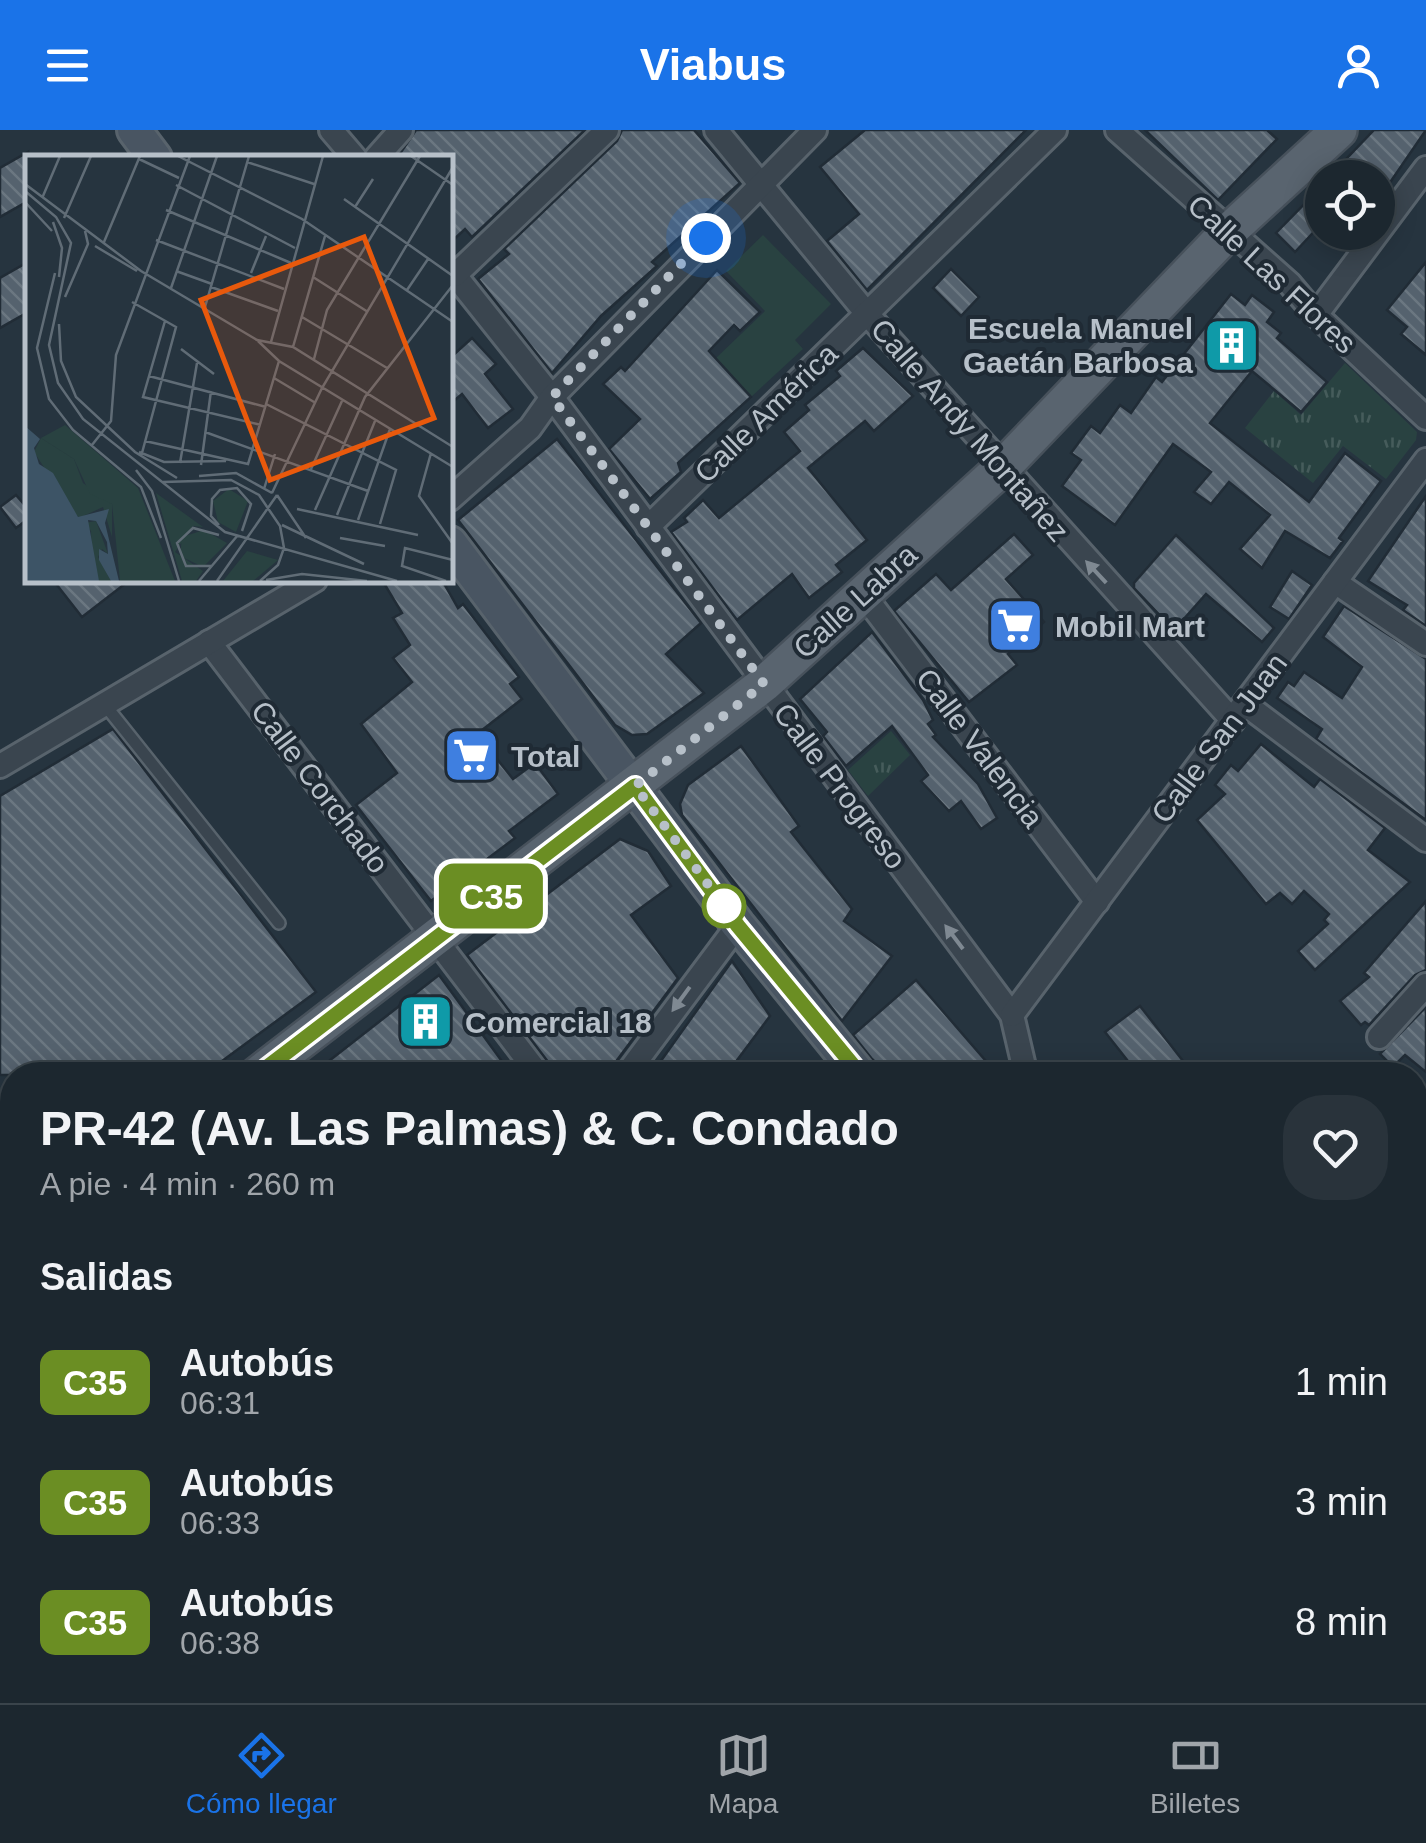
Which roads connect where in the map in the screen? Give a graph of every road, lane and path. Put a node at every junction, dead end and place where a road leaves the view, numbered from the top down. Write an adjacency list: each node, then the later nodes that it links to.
1 (134, 130): 11 (street)
2 (331, 130): 12 (street)
3 (401, 130): 13 (street)
4 (607, 130): 17 (street)
5 (716, 130): 15 (street, Calle Andy Montañez)
6 (814, 130): 15 (street)
7 (1055, 130): 18 (street, Calle América)
8 (1117, 130): 16 (street, Calle Las Flores)
9 (1313, 130): 16 (main road, Calle Labra)
10 (1338, 130): 16 (main road, Calle Labra)
11 (153, 155)
12 (352, 155)
13 (379, 155)
14 (1426, 168): 19 (street)
15 (757, 185): 18 (street, Calle Andy Montañez); 20 (street)
16 (1228, 232): 19 (street, Calle Las Flores); 23 (main road, Calle Labra)
17 (453, 272): 20 (street, Calle Progreso)
18 (868, 315): 23 (street, Calle Andy Montañez); 25 (street, Calle América)
19 (1316, 315): 21 (street, Calle Las Flores)
20 (552, 397): 24 (street); 25 (street, Calle Progreso)
21 (1426, 418)
22 (1426, 460): 28 (street, Calle San Juan)
23 (1002, 467): 29 (main road, Calle Labra); 34 (street, Calle Andy Montañez, one-way to 23)
24 (452, 497)
25 (648, 527): 32 (street, Calle Progreso)
26 (452, 546): 36 (street)
27 (312, 582): 30 (street)
28 (1335, 582): 31 (street); 34 (street, Calle San Juan)
29 (863, 594): 32 (main road, Calle Labra); 38 (street, Calle Valencia)
30 (210, 642): 33 (street); 41 (street, Calle Corchado)
31 (1426, 644)
32 (764, 684): 36 (main road, Calle Labra); 43 (street, Calle Progreso, one-way to 32)
33 (105, 705): 35 (street); 39 (lane)
34 (1239, 713): 37 (street, Calle Andy Montañez); 38 (street, Calle San Juan)
35 (0, 766)
36 (635, 786): 40 (street); 41 (main road, Calle Labra)
37 (1426, 840)
38 (1097, 902): 43 (street, Calle San Juan)
39 (279, 923)
40 (738, 926): 47 (street, one-way to 47); 48 (street)
41 (435, 939): 45 (main road, Calle Labra); 46 (street, Calle Corchado)
42 (1426, 985): 44 (street)
43 (1012, 1016): 49 (street, Calle Progreso)
44 (1380, 1036)
45 (273, 1062)
46 (528, 1062)
47 (636, 1062)
48 (849, 1062)
49 (1023, 1062)

